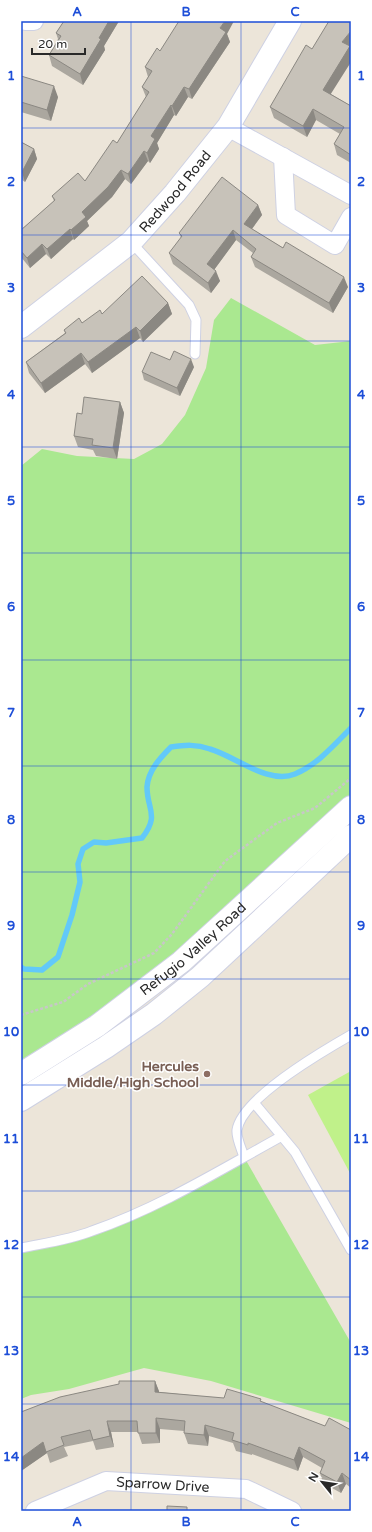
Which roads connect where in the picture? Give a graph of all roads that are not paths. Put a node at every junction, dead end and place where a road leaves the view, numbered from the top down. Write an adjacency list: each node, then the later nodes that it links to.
1 (25, 21): 2 (street)
2 (34, 21)
3 (290, 21): 4 (street, Redwood Road)
4 (228, 127): 5 (street); 8 (street, Redwood Road)
5 (283, 158): 6 (street); 7 (street)
6 (351, 195)
7 (351, 216)
8 (131, 242): 9 (street, Redwood Road); 10 (lane)
9 (23, 322)
10 (195, 354)
11 (351, 807): 14 (street, Refugio Valley Road)
12 (351, 836): 15 (street, Refugio Valley Road)
13 (351, 1035): 16 (lane)
14 (21, 1074)
15 (21, 1100)
16 (255, 1104): 17 (lane); 18 (lane)
17 (282, 1136): 18 (lane); 20 (lane)
18 (244, 1157): 19 (lane)
19 (21, 1248)
20 (351, 1250)
21 (35, 1511): 22 (street, Sparrow Drive)
22 (292, 1511)

